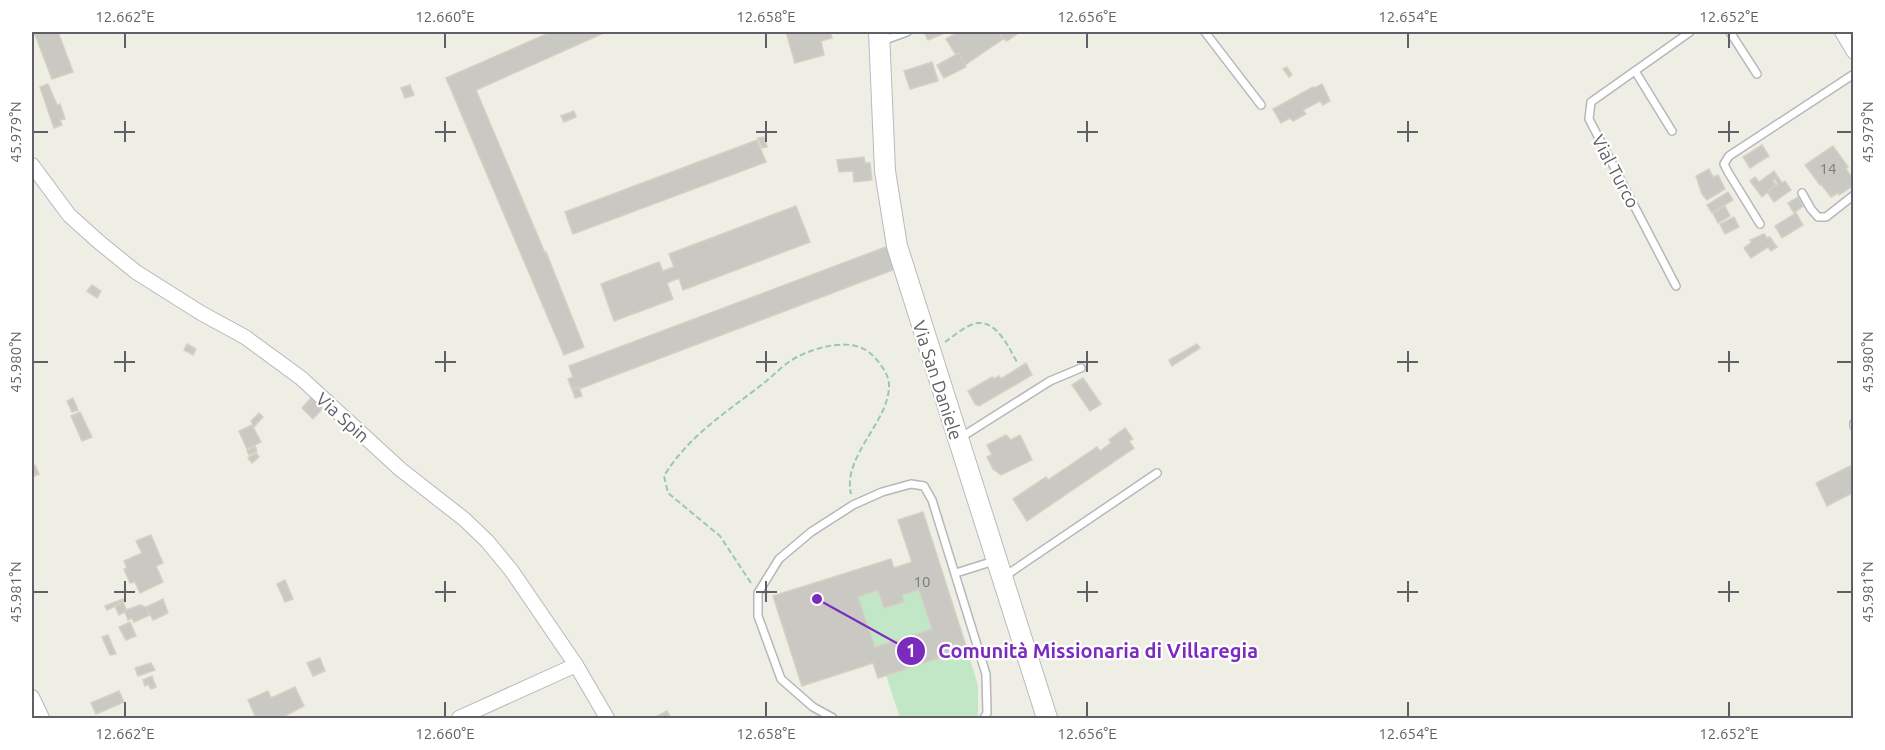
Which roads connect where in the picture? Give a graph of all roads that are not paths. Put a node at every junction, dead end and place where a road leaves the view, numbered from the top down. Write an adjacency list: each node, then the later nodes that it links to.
1 (908, 32): 6 (lane)
2 (1205, 32): 11 (lane)
3 (1690, 32): 8 (lane, Vial Turco)
4 (1730, 32): 9 (lane)
5 (1842, 32): 7 (street)
6 (879, 37): 19 (street, Via San Daniele)
7 (1854, 52)
8 (1635, 71): 12 (lane); 17 (lane, Vial Turco)
9 (1757, 74)
10 (1854, 74): 16 (lane)
11 (1261, 105)
12 (1672, 131)
13 (32, 165): 23 (street, Via Spin)
14 (1802, 193): 15 (lane)
15 (1854, 195)
16 (1760, 224)
17 (1676, 286)
18 (1081, 368): 19 (lane)
19 (958, 440): 21 (street, Via San Daniele)
20 (1157, 473): 21 (lane)
21 (999, 569): 22 (lane); 30 (street, Via San Daniele)
22 (956, 573): 28 (lane); 29 (lane)
23 (576, 665): 26 (street); 27 (street, Via Spin)
24 (32, 698): 25 (street)
25 (42, 718)
26 (459, 718)
27 (607, 718)
28 (833, 718)
29 (984, 718)
30 (1047, 718)

